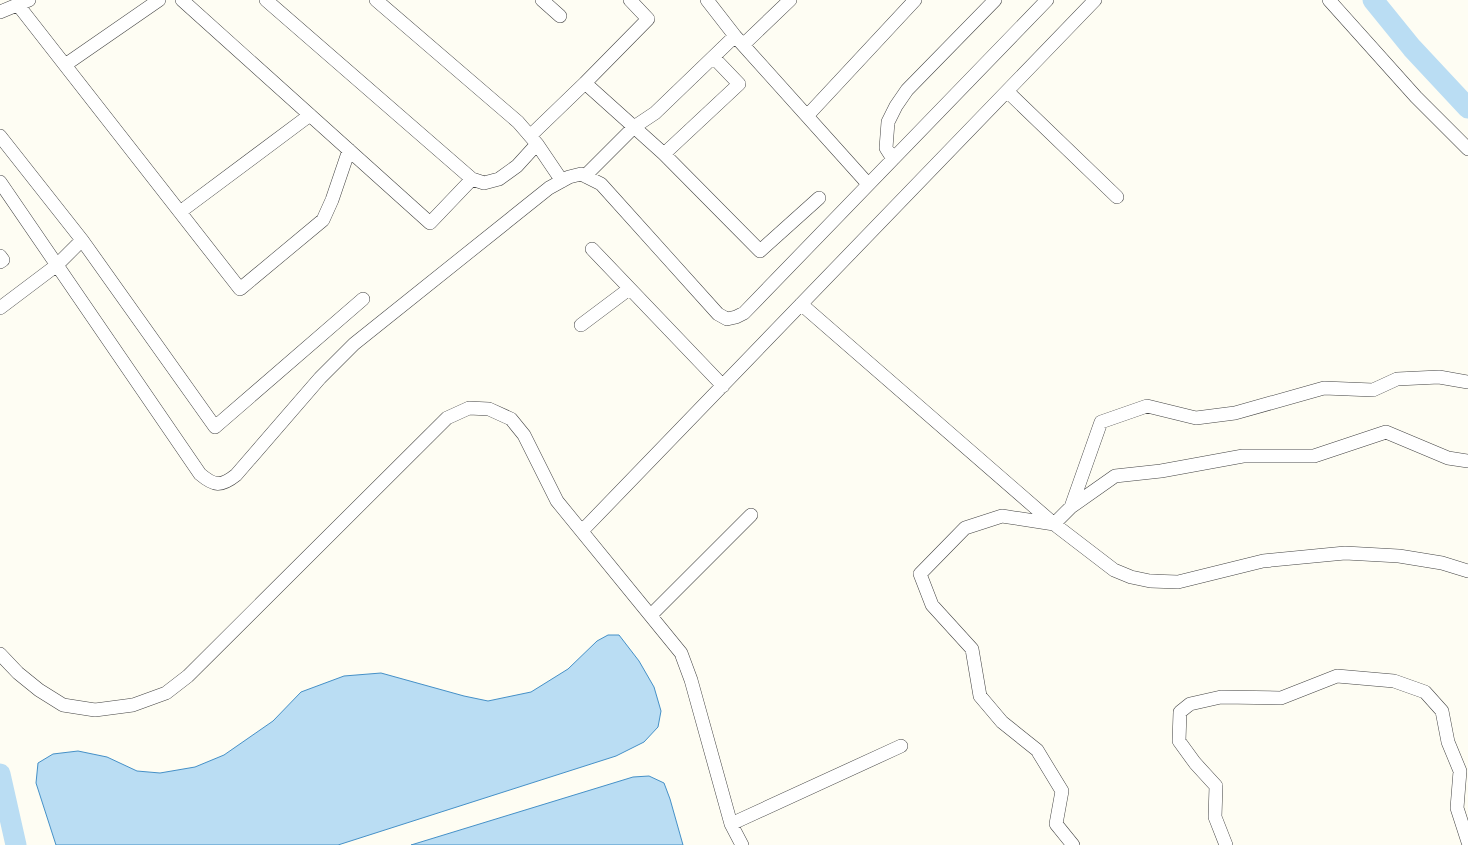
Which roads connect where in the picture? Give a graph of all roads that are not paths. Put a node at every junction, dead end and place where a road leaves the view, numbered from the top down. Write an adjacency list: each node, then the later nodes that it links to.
1 (160, 0): 19 (street)
2 (182, 0): 22 (street)
3 (266, 0): 32 (street)
4 (376, 0): 26 (street)
5 (542, 0): 16 (street)
6 (630, 0): 20 (street)
7 (707, 0): 17 (street)
8 (790, 0): 17 (street)
9 (915, 0): 23 (street)
10 (995, 0): 30 (street)
11 (1047, 0): 30 (street)
12 (1095, 0): 21 (street)
13 (1329, 0): 27 (street)
14 (24, 2): 15 (street); 19 (street)
15 (0, 12)
16 (560, 16)
17 (739, 40): 23 (street); 24 (street)
18 (717, 61): 29 (street)
19 (64, 65): 38 (street)
20 (585, 83): 24 (street); 26 (street)
21 (1007, 91): 36 (street); 46 (street)
22 (310, 115): 28 (street); 38 (street)
23 (807, 116): 35 (street)
24 (634, 127): 29 (street); 31 (street)
25 (0, 136): 39 (street)
26 (534, 140): 32 (street); 33 (street)
27 (1468, 149)
28 (348, 150): 32 (street); 38 (street)
29 (664, 154): 37 (street)
30 (893, 159): 35 (street)
31 (586, 176): 33 (street); 35 (street)
32 (472, 179)
33 (562, 180): 43 (street)
34 (0, 182): 43 (street)
35 (868, 184)
36 (1117, 197)
37 (819, 198)
38 (180, 212)
39 (82, 240): 43 (street); 45 (street)
40 (592, 249): 44 (street)
41 (0, 256): 42 (street)
42 (0, 262)
43 (57, 265): 47 (street)
44 (630, 288): 48 (street); 50 (street)
45 (363, 299)
46 (801, 304): 50 (street); 54 (street)
47 (0, 308)
48 (581, 325)
49 (1468, 382): 52 (street)
50 (722, 386): 55 (street)
51 (1468, 461): 52 (street)
52 (1071, 507): 54 (street)
53 (751, 515): 57 (street)
54 (1054, 524): 56 (street); 63 (street)
55 (582, 531): 57 (street); 58 (street)
56 (1468, 571)
57 (651, 615): 60 (street)
58 (0, 654)
59 (901, 746): 60 (street)
60 (731, 824): 62 (street)
61 (1468, 842): 64 (street)
62 (742, 845)
63 (1073, 845)
64 (1226, 845)

